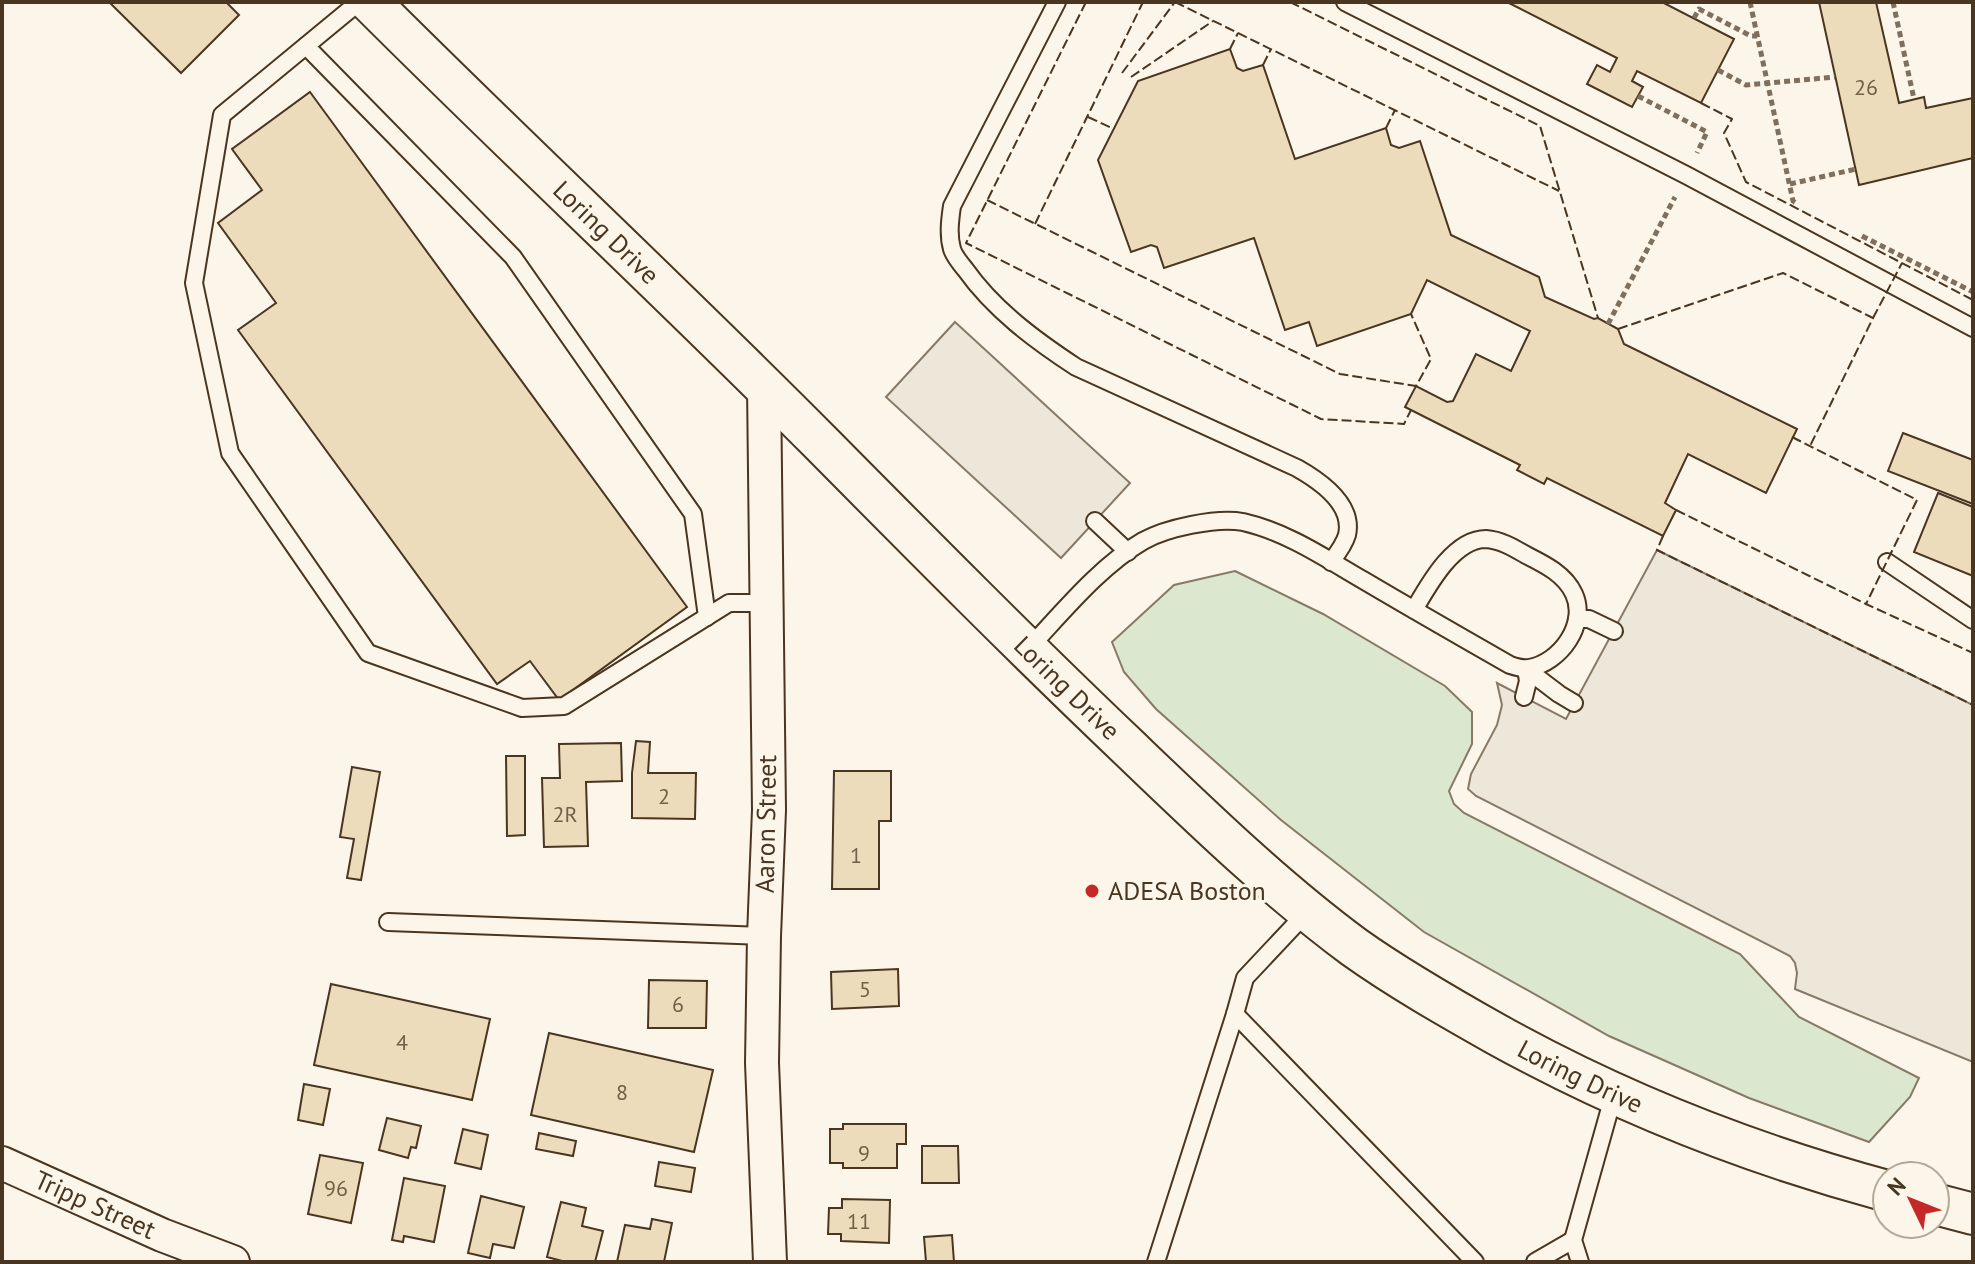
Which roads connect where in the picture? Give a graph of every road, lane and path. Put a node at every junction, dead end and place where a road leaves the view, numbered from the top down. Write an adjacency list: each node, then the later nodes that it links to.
1 (359, 2): 9 (lane)
2 (370, 2): 23 (street, Loring Drive)
3 (1057, 2): 26 (lane)
4 (1345, 2): 16 (lane)
5 (1750, 2): 8 (path)
6 (1893, 2): 14 (path)
7 (1694, 18): 8 (path)
8 (1757, 36): 12 (path)
9 (306, 46): 30 (lane); 30 (lane)
10 (1718, 70): 12 (path)
11 (1835, 77): 12 (path)
12 (1767, 82): 17 (path)
13 (1638, 96): 16 (path)
14 (1914, 99)
15 (1856, 169): 17 (path)
16 (1686, 175): 21 (path); 22 (lane)
17 (1790, 184): 18 (path)
18 (1807, 208)
19 (1849, 229): 20 (path)
20 (1973, 292)
21 (1608, 324)
22 (1973, 328)
23 (764, 386): 28 (street, Aaron Street); 34 (street, Loring Drive)
24 (1095, 521): 25 (lane)
25 (1128, 552): 26 (lane); 34 (lane)
26 (1331, 562): 29 (lane)
27 (1887, 562): 32 (lane)
28 (765, 603): 30 (lane); 40 (street, Aaron Street)
29 (1414, 610): 31 (lane); 35 (lane)
30 (707, 617)
31 (1577, 619): 33 (lane); 35 (lane)
32 (1973, 620)
33 (1614, 631)
34 (1027, 650): 38 (street, Loring Drive)
35 (1526, 669): 36 (lane); 37 (lane)
36 (1524, 697)
37 (1574, 703)
38 (1308, 911): 41 (lane); 42 (street, Loring Drive)
39 (388, 922): 40 (lane)
40 (764, 936): 49 (street, Aaron Street)
41 (1235, 1014): 50 (lane); 51 (lane)
42 (1614, 1094): 44 (street, Loring Drive); 47 (lane)
43 (2, 1163): 48 (street, Tripp Street)
44 (1871, 1187)
45 (1951, 1208): 46 (street)
46 (1973, 1214)
47 (1573, 1240): 52 (lane); 53 (lane)
48 (233, 1262)
49 (770, 1262)
50 (1156, 1262)
51 (1475, 1262)
52 (1535, 1262)
53 (1580, 1262)

